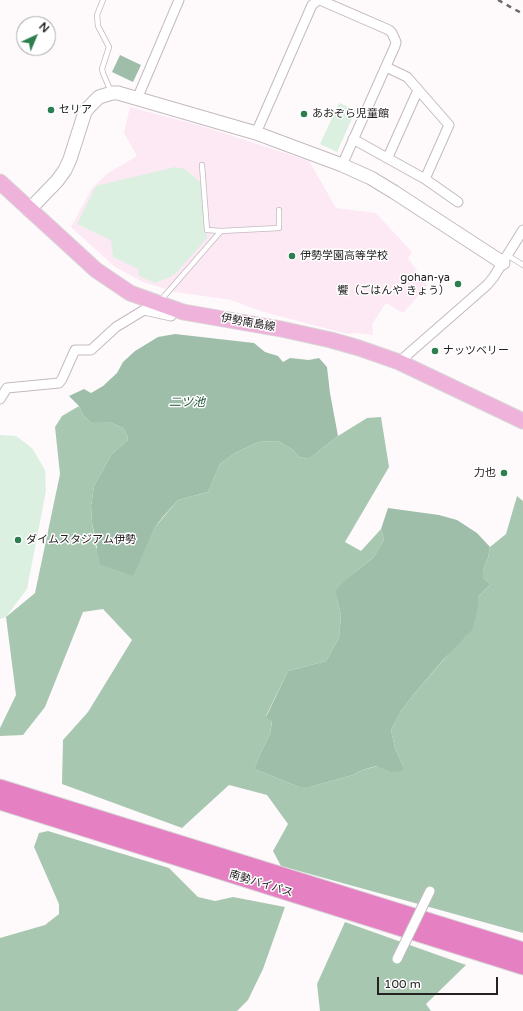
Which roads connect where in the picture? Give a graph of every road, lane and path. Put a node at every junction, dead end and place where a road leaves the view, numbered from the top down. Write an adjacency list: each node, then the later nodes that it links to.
1 (103, 0): 6 (lane)
2 (179, 0): 7 (street)
3 (319, 0): 4 (street); 8 (street)
4 (386, 67): 5 (street); 9 (street)
5 (418, 90): 10 (street); 13 (street)
6 (112, 94): 7 (street); 16 (street)
7 (137, 99): 8 (street)
8 (256, 133): 12 (street)
9 (353, 139): 10 (street); 12 (street)
10 (388, 157): 13 (street)
11 (202, 165): 19 (lane)
12 (342, 165): 20 (street)
13 (425, 179): 15 (street)
14 (0, 182): 16 (main road, 伊勢南島線)
15 (458, 202)
16 (29, 210): 22 (main road, 伊勢南島線)
17 (279, 210): 19 (lane)
18 (523, 230): 20 (street)
19 (221, 231): 22 (lane)
20 (505, 259): 21 (lane); 24 (street)
21 (523, 265)
22 (158, 304): 23 (main road, 伊勢南島線)
23 (174, 309): 24 (main road, 伊勢南島線); 25 (street)
24 (399, 362): 26 (main road, 伊勢南島線)
25 (0, 399)
26 (523, 421)
27 (0, 788): 30 (highway, 南勢バイパス)
28 (0, 801): 32 (highway, 南勢バイパス)
29 (430, 891): 31 (street, bridge)
30 (523, 951)
31 (397, 959)
32 (523, 966)

